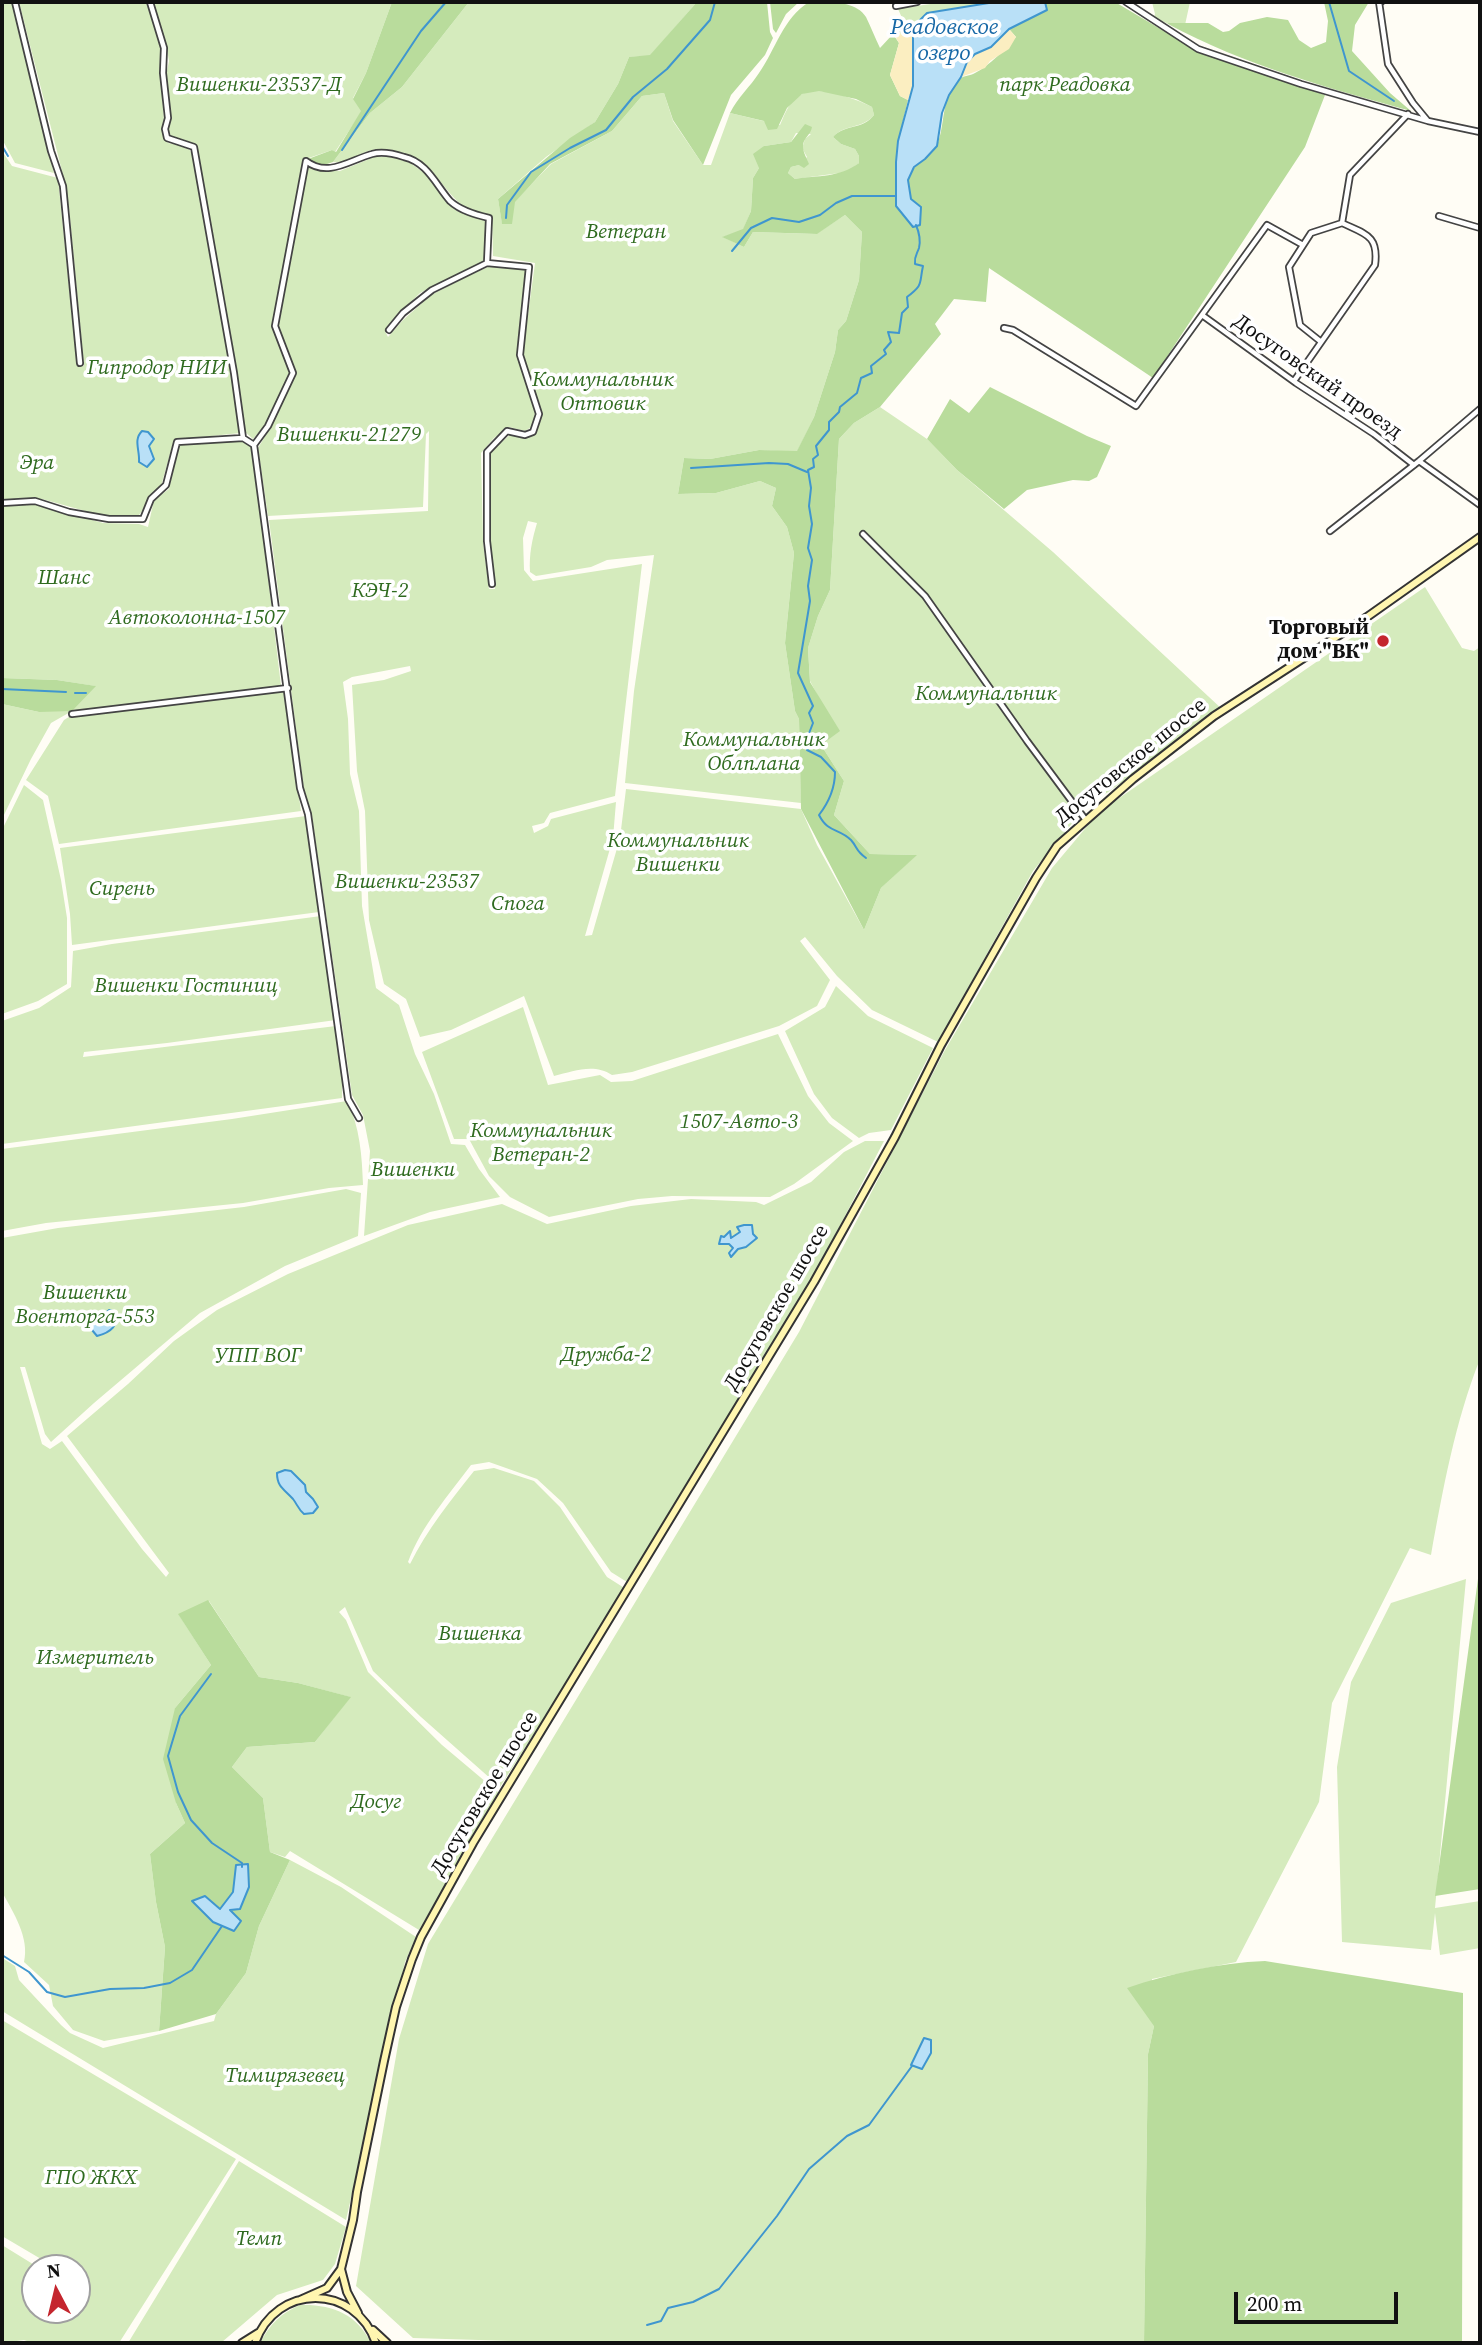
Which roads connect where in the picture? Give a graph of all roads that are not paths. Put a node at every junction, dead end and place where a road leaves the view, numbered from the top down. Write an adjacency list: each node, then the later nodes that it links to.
1 (15, 2): 19 (street)
2 (150, 2): 22 (street)
3 (917, 2): 6 (street)
4 (1126, 2): 7 (street)
5 (1381, 2): 8 (street)
6 (895, 6)
7 (1408, 114): 8 (street); 11 (street)
8 (1428, 121): 9 (street)
9 (1480, 132)
10 (1439, 216): 12 (street)
11 (1342, 223): 13 (street); 18 (street)
12 (1480, 228)
13 (1303, 245): 15 (street); 18 (street)
14 (487, 263): 17 (street); 23 (street); 30 (street)
15 (1202, 315): 16 (street); 20 (street, Досуговский проезд)
16 (1004, 328)
17 (389, 330)
18 (1320, 341): 20 (street)
19 (80, 363)
20 (1294, 381): 24 (street, Досуговский проезд)
21 (1480, 409): 24 (street)
22 (243, 438): 23 (street); 25 (street)
23 (254, 445): 31 (street)
24 (1417, 463): 26 (street, Досуговский проезд); 27 (street)
25 (2, 503)
26 (1480, 505)
27 (1330, 531)
28 (863, 534): 33 (street)
29 (1480, 537): 33 (main road, Досуговское шоссе)
30 (492, 584)
31 (288, 688): 32 (street); 34 (street)
32 (72, 714)
33 (1085, 819): 35 (main road, Досуговское шоссе)
34 (359, 1118)
35 (341, 2269): 36 (main road); 37 (main road)
36 (300, 2300): 37 (main road); 39 (main road)
37 (360, 2316): 38 (main road)
38 (368, 2326): 42 (main road); 43 (main road)
39 (260, 2332): 40 (main road); 41 (main road)
40 (242, 2343)
41 (255, 2343)
42 (376, 2343)
43 (387, 2343)

